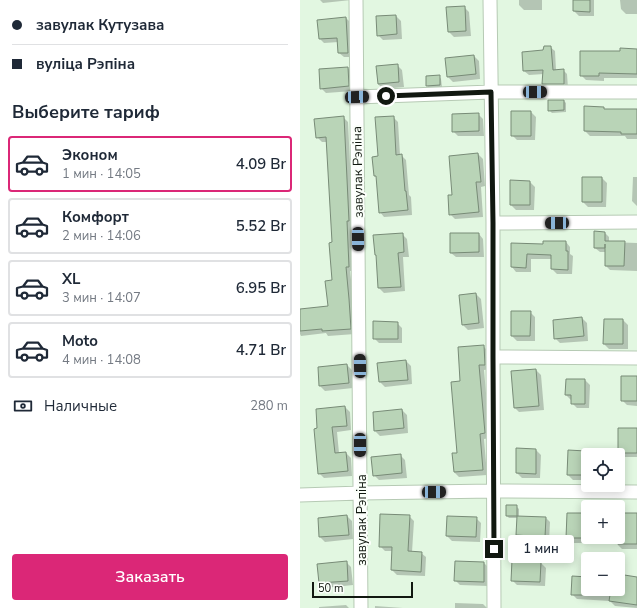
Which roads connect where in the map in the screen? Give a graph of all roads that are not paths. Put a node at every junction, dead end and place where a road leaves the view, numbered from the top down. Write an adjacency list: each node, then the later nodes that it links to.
1 (356, 0): 5 (street, завулак Рэпіна)
2 (490, 0): 3 (street)
3 (491, 92): 4 (street); 5 (street); 7 (street)
4 (637, 92)
5 (357, 97): 12 (street, завулак Рэпіна)
6 (637, 222): 7 (street)
7 (493, 223): 8 (street)
8 (493, 357): 9 (street); 10 (street)
9 (637, 358)
10 (493, 490): 11 (street); 12 (street); 15 (street)
11 (637, 492)
12 (361, 493): 13 (street); 14 (street, завулак Рэпіна)
13 (300, 495)
14 (361, 608)
15 (494, 608)

